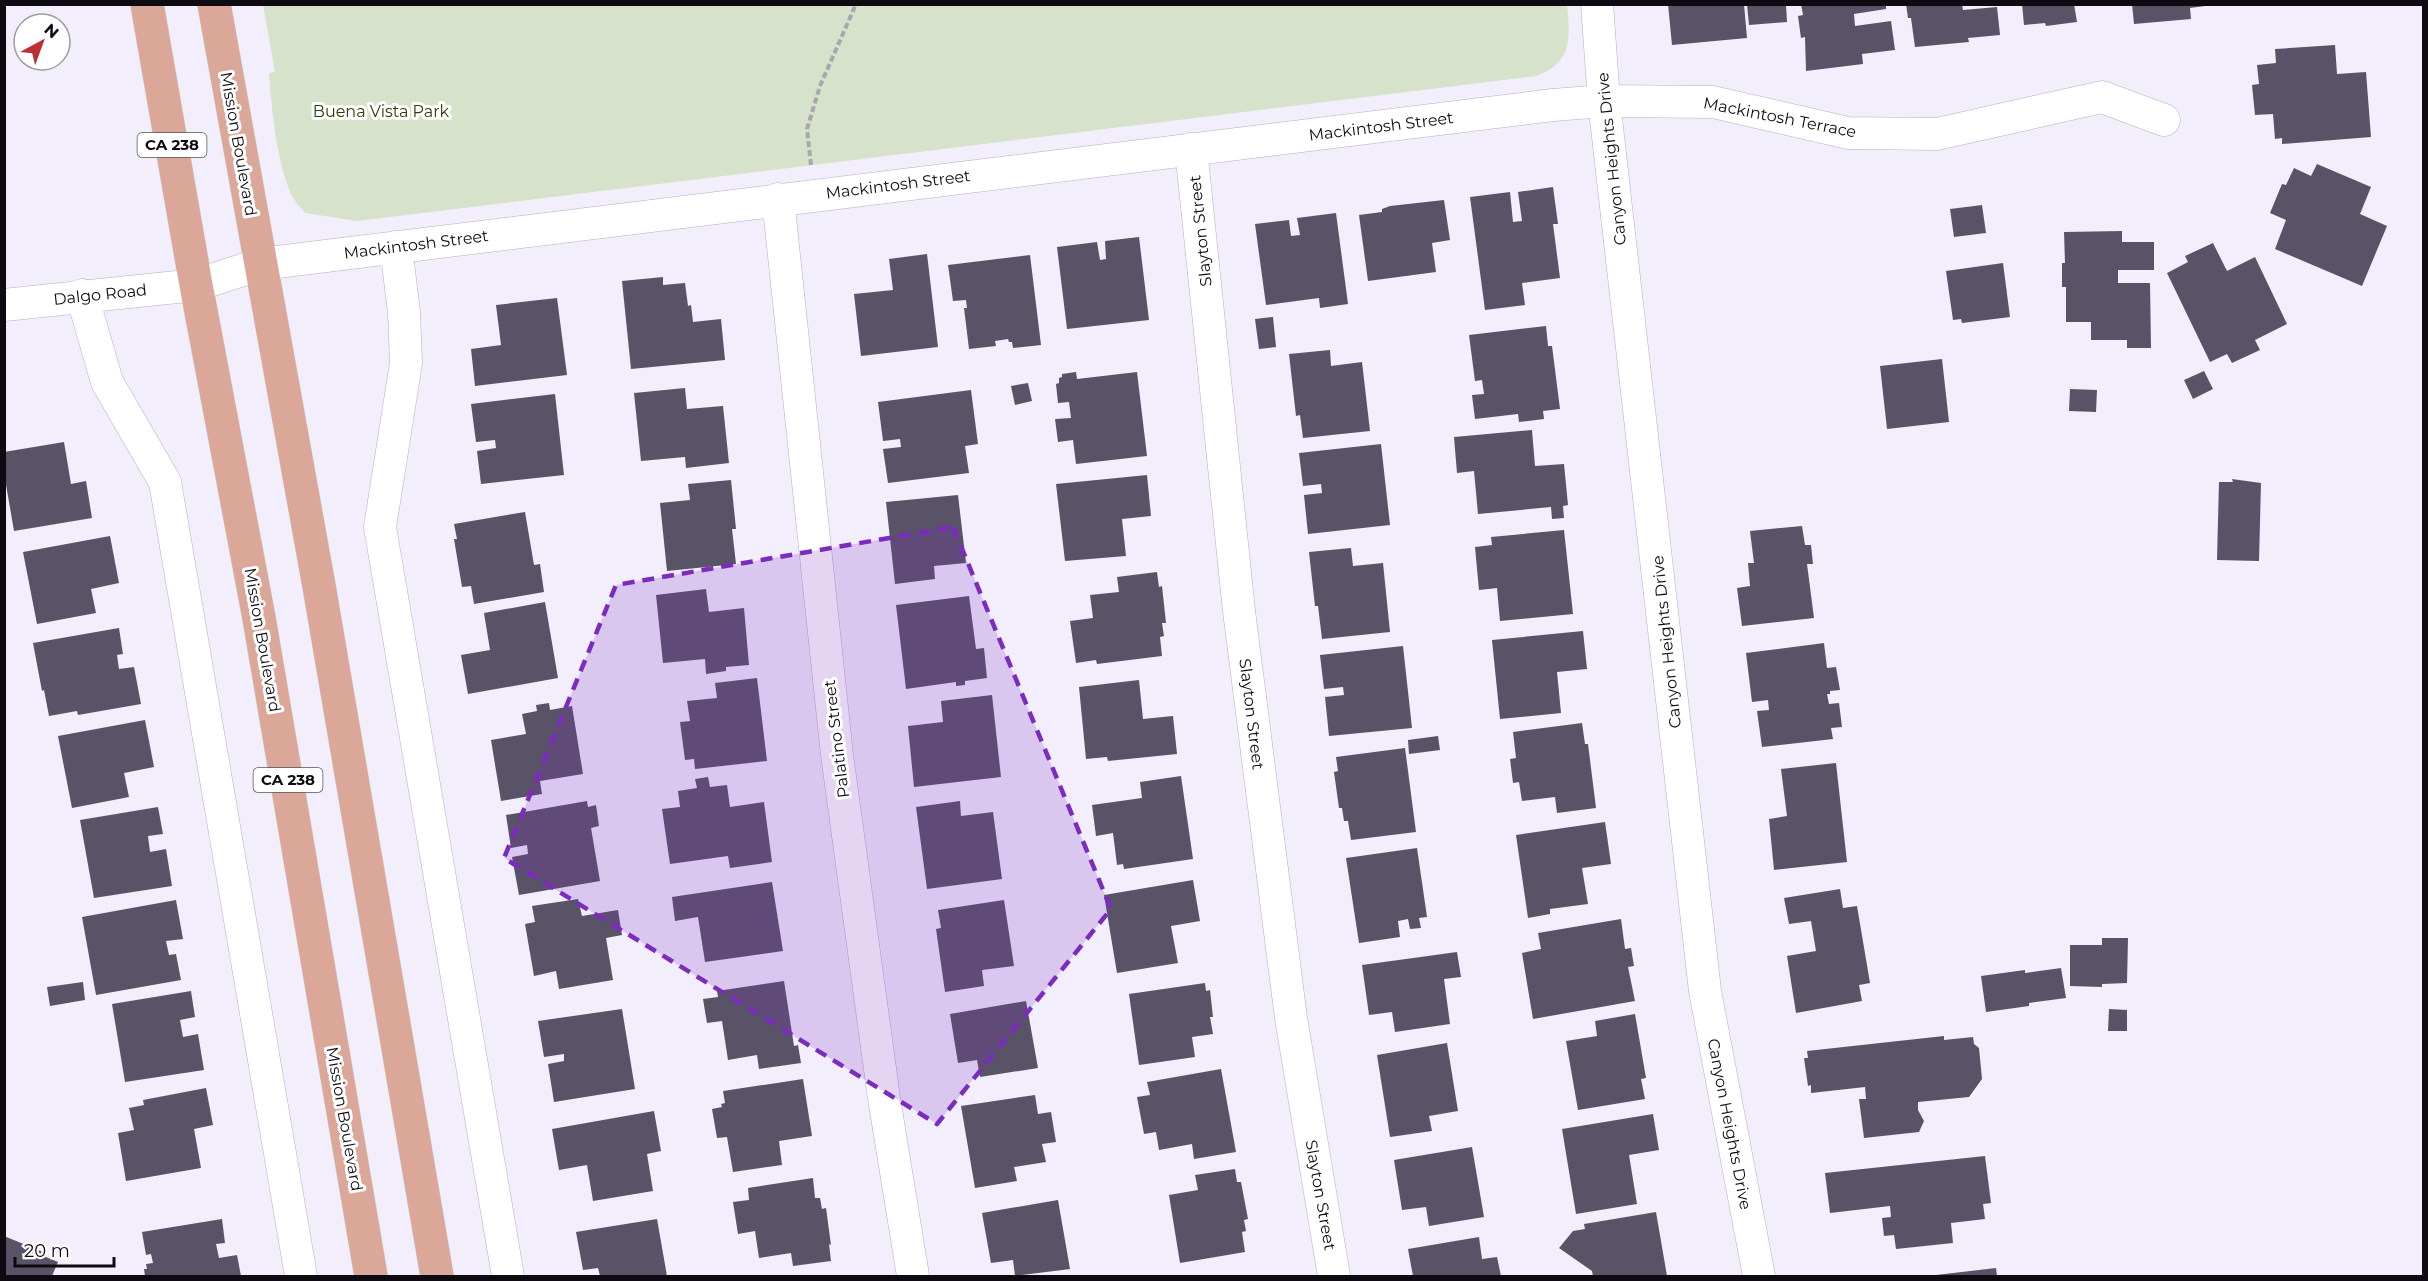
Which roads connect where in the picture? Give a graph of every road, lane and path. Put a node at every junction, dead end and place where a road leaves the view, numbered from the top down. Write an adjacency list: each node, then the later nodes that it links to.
1 (147, 4): 12 (main road, Mission Boulevard / CA 238)
2 (214, 4): 11 (main road, Mission Boulevard)
3 (856, 4): 8 (path)
4 (1597, 4): 5 (street, Canyon Heights Drive)
5 (1604, 101): 6 (street, Mackintosh Terrace); 7 (street, Mackintosh Street); 21 (street, Canyon Heights Drive)
6 (2164, 120)
7 (1191, 149): 8 (street, Mackintosh Street); 20 (street, Slayton Street)
8 (814, 194): 9 (street, Mackintosh Street)
9 (778, 199): 10 (street, Mackintosh Street); 19 (street, Palatino Street)
10 (396, 247): 11 (street, Mackintosh Street); 18 (street)
11 (261, 264): 12 (street, Mackintosh Street); 17 (main road, Mission Boulevard)
12 (196, 285): 13 (street, Dalgo Road); 16 (main road, Mission Boulevard / CA 238)
13 (82, 296): 14 (street, Dalgo Road); 15 (street)
14 (4, 305)
15 (302, 1276)
16 (371, 1276)
17 (437, 1276)
18 (508, 1276)
19 (914, 1276)
20 (1334, 1276)
21 (1759, 1276)

